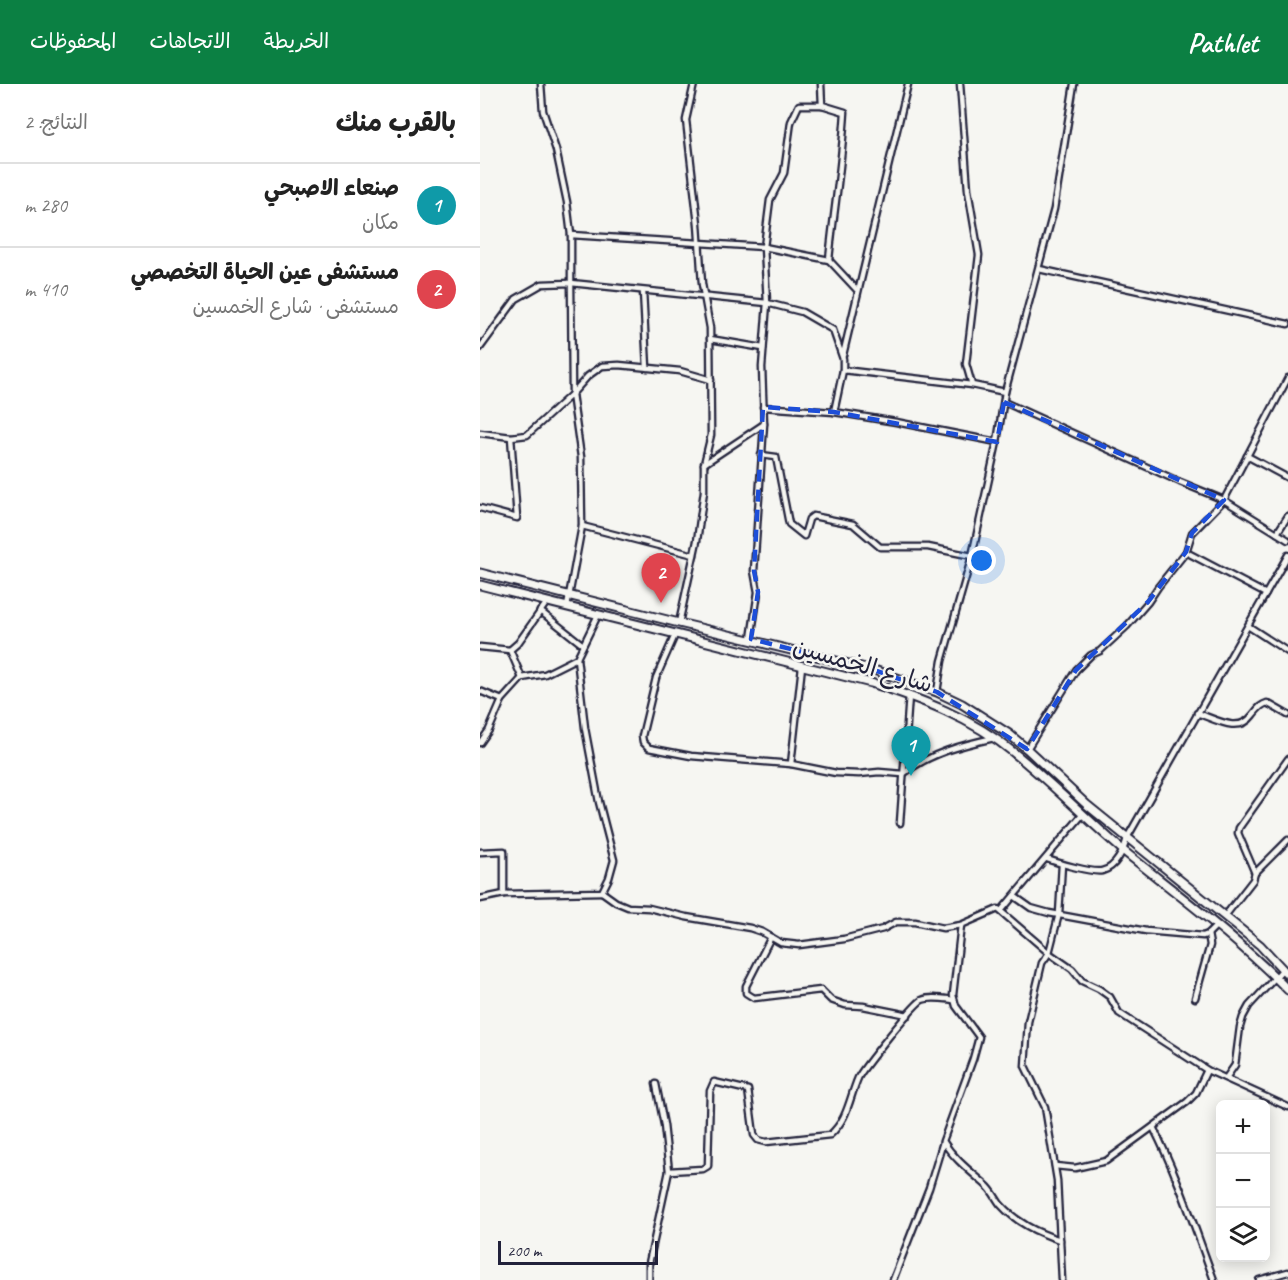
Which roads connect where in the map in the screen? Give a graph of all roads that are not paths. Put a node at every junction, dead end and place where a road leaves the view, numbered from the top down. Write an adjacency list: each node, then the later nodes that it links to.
1 (541, 84): 8 (street)
2 (694, 84): 9 (street)
3 (821, 84): 7 (street)
4 (908, 84): 14 (street)
5 (960, 84): 27 (street)
6 (1074, 84): 12 (street)
7 (822, 105): 10 (street); 11 (street)
8 (571, 235): 9 (street); 13 (street)
9 (699, 242): 10 (street); 16 (street)
10 (764, 247): 11 (street); 17 (street)
11 (829, 260): 14 (street)
12 (1039, 269): 18 (street); 28 (street)
13 (571, 283): 15 (street); 20 (street); 29 (street)
14 (857, 290): 22 (street)
15 (643, 291): 16 (street); 23 (street)
16 (704, 296): 17 (street); 19 (street)
17 (767, 303): 21 (street); 22 (street)
18 (1288, 324)
19 (710, 339): 21 (street); 26 (street)
20 (480, 348)
21 (763, 348): 31 (street)
22 (842, 357): 24 (street)
23 (646, 368): 26 (street); 29 (street)
24 (843, 370): 27 (street); 32 (street)
25 (1288, 378): 38 (street)
26 (711, 380): 39 (street)
27 (972, 385): 28 (street)
28 (1005, 392): 30 (street)
29 (572, 394): 35 (street); 44 (street)
30 (1004, 402): 36 (street); 41 (street)
31 (763, 407): 32 (street); 33 (street)
32 (834, 412): 36 (street)
33 (764, 424): 37 (street); 39 (street)
34 (480, 433): 35 (street)
35 (511, 437): 42 (street)
36 (997, 442): 50 (street)
37 (761, 455): 50 (street); 63 (street)
38 (1247, 456): 40 (street); 41 (street)
39 (704, 464): 48 (street)
40 (1288, 478)
41 (1224, 500): 45 (street); 47 (street)
42 (480, 508)
43 (1288, 516): 45 (street)
44 (582, 526): 48 (street); 54 (street)
45 (1277, 533): 46 (street)
46 (1288, 540)
47 (1186, 552): 53 (street); 82 (street)
48 (694, 555): 59 (street)
49 (1288, 555): 53 (street)
50 (972, 556): 73 (street)
51 (480, 573): 54 (main road, شارع الخمسين)
52 (480, 585): 55 (main road, شارع الخمسين)
53 (1266, 594): 60 (street)
54 (571, 595): 56 (street); 59 (main road, شارع الخمسين)
55 (547, 602): 56 (main road, شارع الخمسين); 57 (street)
56 (567, 607): 58 (main road, شارع الخمسين)
57 (540, 611): 64 (street); 67 (street)
58 (598, 615): 62 (main road, شارع الخمسين); 64 (street)
59 (679, 623): 61 (main road, شارع الخمسين)
60 (1248, 626): 68 (street); 77 (street)
61 (723, 634): 63 (main road, شارع الخمسين); 66 (main road)
62 (675, 635): 66 (main road, شارع الخمسين); 84 (street)
63 (751, 639): 73 (main road, شارع الخمسين)
64 (583, 645): 69 (street)
65 (480, 646): 67 (street)
66 (721, 647): 70 (main road, شارع الخمسين)
67 (510, 650): 71 (street)
68 (1288, 652)
69 (577, 658): 71 (street); 95 (street)
70 (802, 666): 74 (main road, شارع الخمسين); 84 (street)
71 (522, 678): 75 (street)
72 (480, 691): 75 (street)
73 (937, 692): 76 (main road, شارع الخمسين)
74 (909, 695): 78 (main road, شارع الخمسين); 85 (street)
75 (502, 700): 81 (street)
76 (962, 704): 78 (main road); 82 (main road, شارع الخمسين)
77 (1197, 713): 79 (street); 88 (street)
78 (955, 715): 80 (main road, شارع الخمسين)
79 (1288, 715)
80 (994, 738): 85 (street); 86 (main road, شارع الخمسين)
81 (480, 743)
82 (1028, 749): 88 (main road, شارع الخمسين)
83 (1288, 759): 94 (street)
84 (791, 764): 85 (street)
85 (903, 774): 87 (street)
86 (1083, 814): 90 (main road, شارع الخمسين); 92 (street)
87 (900, 823)
88 (1127, 838): 90 (street); 99 (main road, شارع الخمسين)
89 (1288, 840): 94 (street)
90 (1124, 850): 93 (street); 103 (main road, شارع الخمسين)
91 (480, 852): 96 (street)
92 (1047, 859): 93 (street); 97 (street)
93 (1062, 864): 101 (street)
94 (1255, 873): 102 (street)
95 (602, 892): 96 (street); 107 (street)
96 (504, 894): 98 (street)
97 (1014, 896): 100 (street); 101 (street)
98 (480, 899)
99 (1214, 908): 102 (main road, شارع الخمسين); 103 (main road)
100 (1001, 911): 104 (street); 108 (street)
101 (1059, 914): 106 (street); 108 (street)
102 (1225, 916): 109 (main road, شارع الخمسين)
103 (1208, 917): 105 (main road, شارع الخمسين)
104 (961, 925): 107 (street); 113 (street)
105 (1217, 925): 106 (street); 110 (main road, شارع الخمسين)
106 (1208, 934): 112 (street)
107 (771, 937): 114 (street)
108 (1049, 953): 115 (street); 122 (street)
109 (1285, 972): 110 (street)
110 (1275, 977): 111 (main road, شارع الخمسين); 116 (street)
111 (1288, 990)
112 (1195, 998)
113 (954, 1000): 114 (street); 121 (street)
114 (908, 1015): 123 (street)
115 (1208, 1070): 116 (street); 120 (street)
116 (1226, 1078): 119 (street)
117 (656, 1084): 123 (street)
118 (1288, 1099): 119 (street)
119 (1286, 1106)
120 (1153, 1127): 122 (street); 129 (street)
121 (943, 1141): 124 (street); 127 (street)
122 (1055, 1166): 124 (street)
123 (669, 1171): 126 (street)
124 (1060, 1240): 128 (street)
125 (1288, 1272): 130 (street)
126 (649, 1280)
127 (893, 1280)
128 (1062, 1280)
129 (1214, 1280)
130 (1259, 1280)

